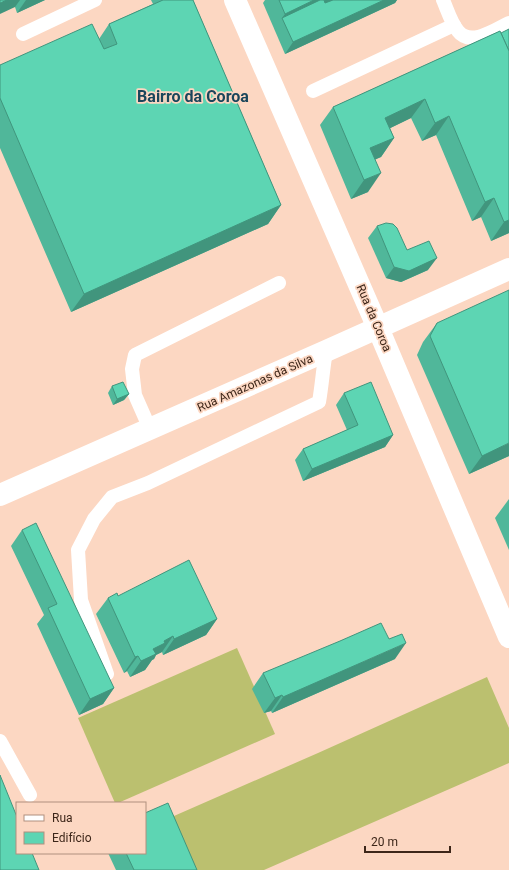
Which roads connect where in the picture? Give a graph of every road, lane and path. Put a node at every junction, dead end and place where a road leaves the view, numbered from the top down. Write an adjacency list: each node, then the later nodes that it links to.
1 (95, 0): 6 (lane)
2 (235, 0): 10 (street, Rua da Coroa)
3 (443, 0): 5 (lane)
4 (509, 24): 5 (lane)
5 (454, 25): 7 (lane)
6 (23, 34)
7 (313, 91)
8 (509, 269): 10 (street, Rua Amazonas da Silva)
9 (279, 283): 12 (lane)
10 (378, 328): 11 (street, Rua Amazonas da Silva); 14 (street, Rua da Coroa)
11 (326, 351): 12 (street, Rua Amazonas da Silva); 15 (lane)
12 (150, 429): 13 (street, Rua Amazonas da Silva)
13 (0, 495)
14 (509, 637)
15 (107, 674)
16 (0, 741): 17 (lane)
17 (30, 795)

